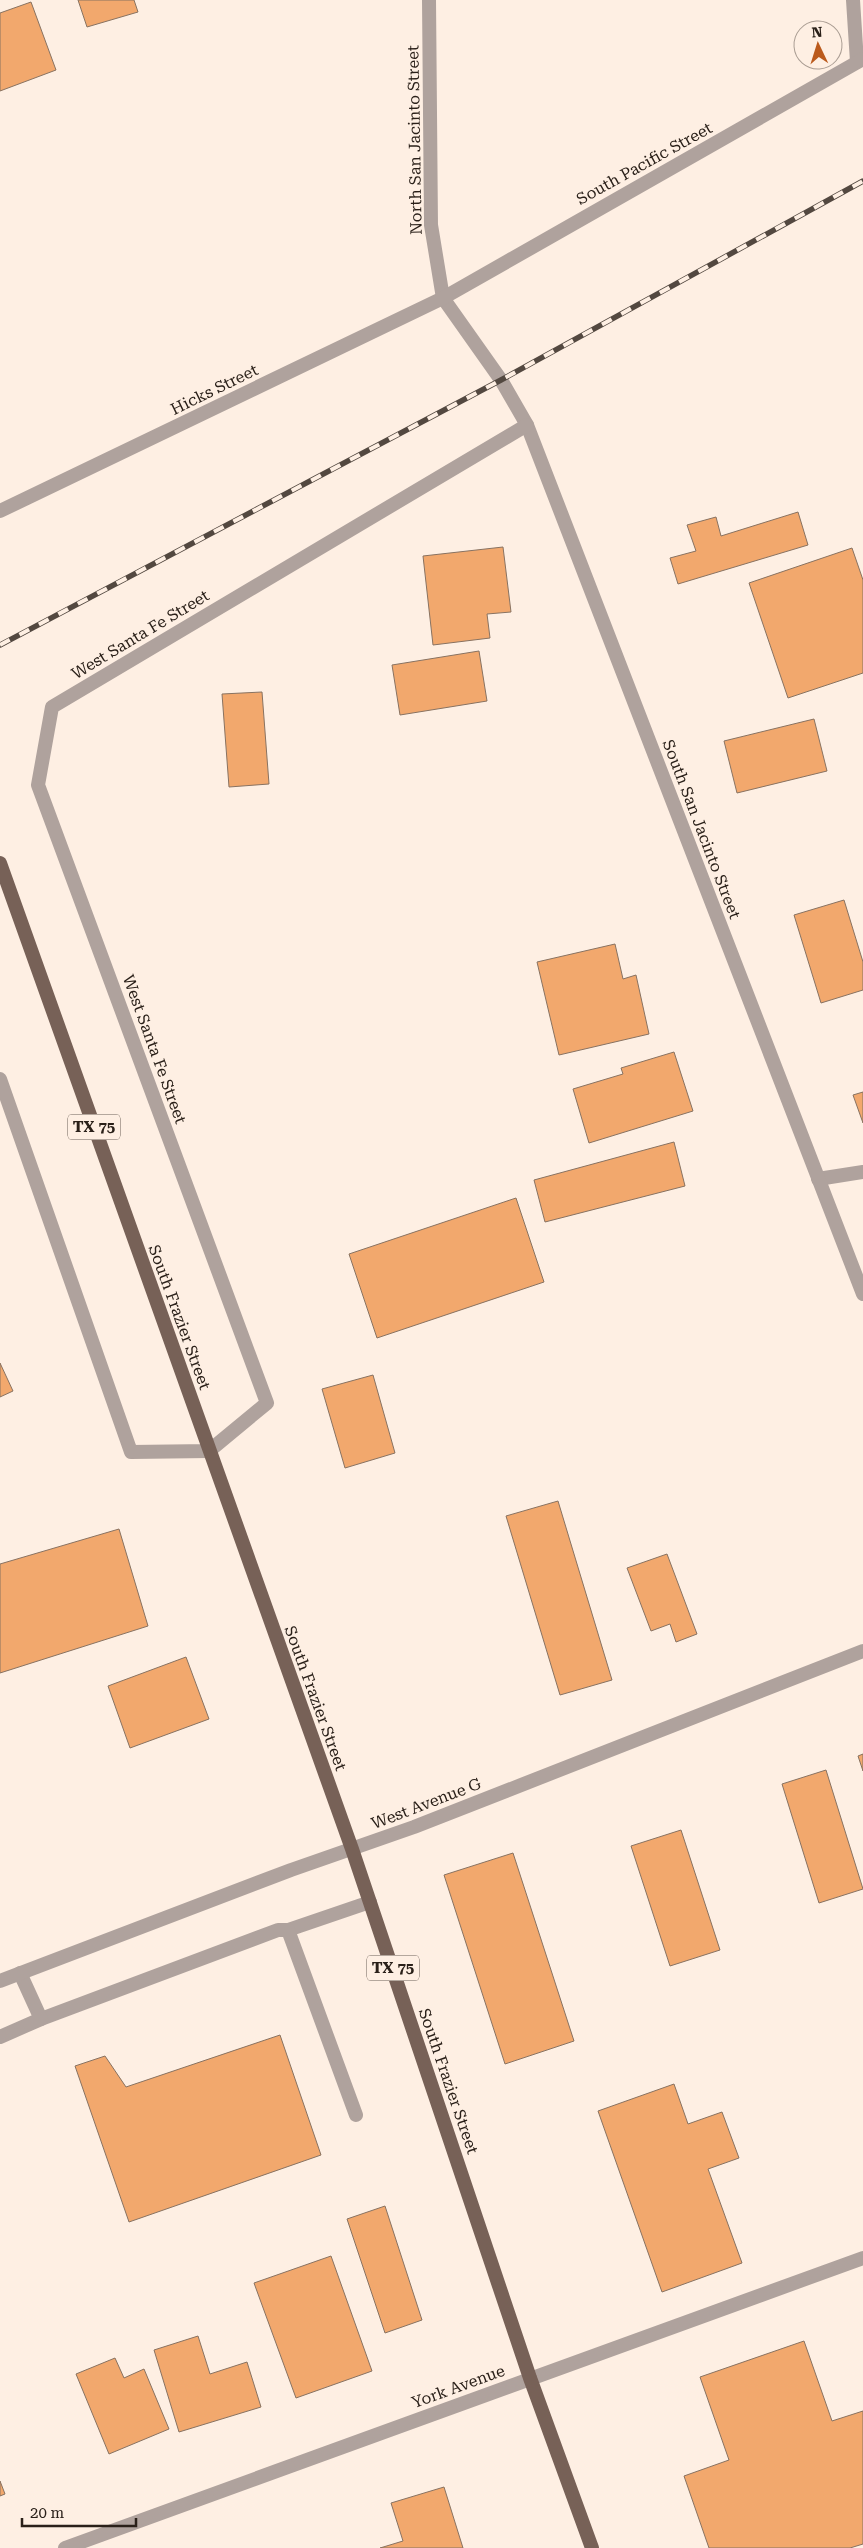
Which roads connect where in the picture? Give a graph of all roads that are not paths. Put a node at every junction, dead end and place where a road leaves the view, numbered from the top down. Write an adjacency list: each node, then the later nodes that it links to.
1 (429, 0): 4 (street, North San Jacinto Street)
2 (853, 0): 3 (street)
3 (860, 61): 4 (street, South Pacific Street)
4 (443, 298): 5 (street, North San Jacinto Street); 7 (street, Hicks Street)
5 (500, 380): 6 (street, South San Jacinto Street)
6 (527, 426): 11 (street, South San Jacinto Street); 13 (street, West Santa Fe Street)
7 (0, 511)
8 (0, 863): 13 (main road, South Frazier Street / TX 75)
9 (0, 1079): 13 (street)
10 (863, 1172): 11 (street)
11 (818, 1179): 12 (street, South San Jacinto Street)
12 (863, 1294)
13 (209, 1451): 15 (main road, South Frazier Street / TX 75)
14 (863, 1651): 15 (street, West Avenue G)
15 (352, 1849): 16 (main road, South Frazier Street / TX 75); 18 (street, West Avenue G)
16 (370, 1902): 17 (street); 24 (main road, South Frazier Street / TX 75)
17 (288, 1930): 20 (street); 22 (street)
18 (20, 1973): 19 (street, West Avenue G); 20 (street)
19 (0, 1981)
20 (41, 2020): 21 (street)
21 (0, 2037)
22 (356, 2115)
23 (863, 2258): 24 (street, York Avenue)
24 (530, 2378): 25 (street, York Avenue); 26 (main road, South Frazier Street / TX 75)
25 (65, 2548)
26 (592, 2548)

